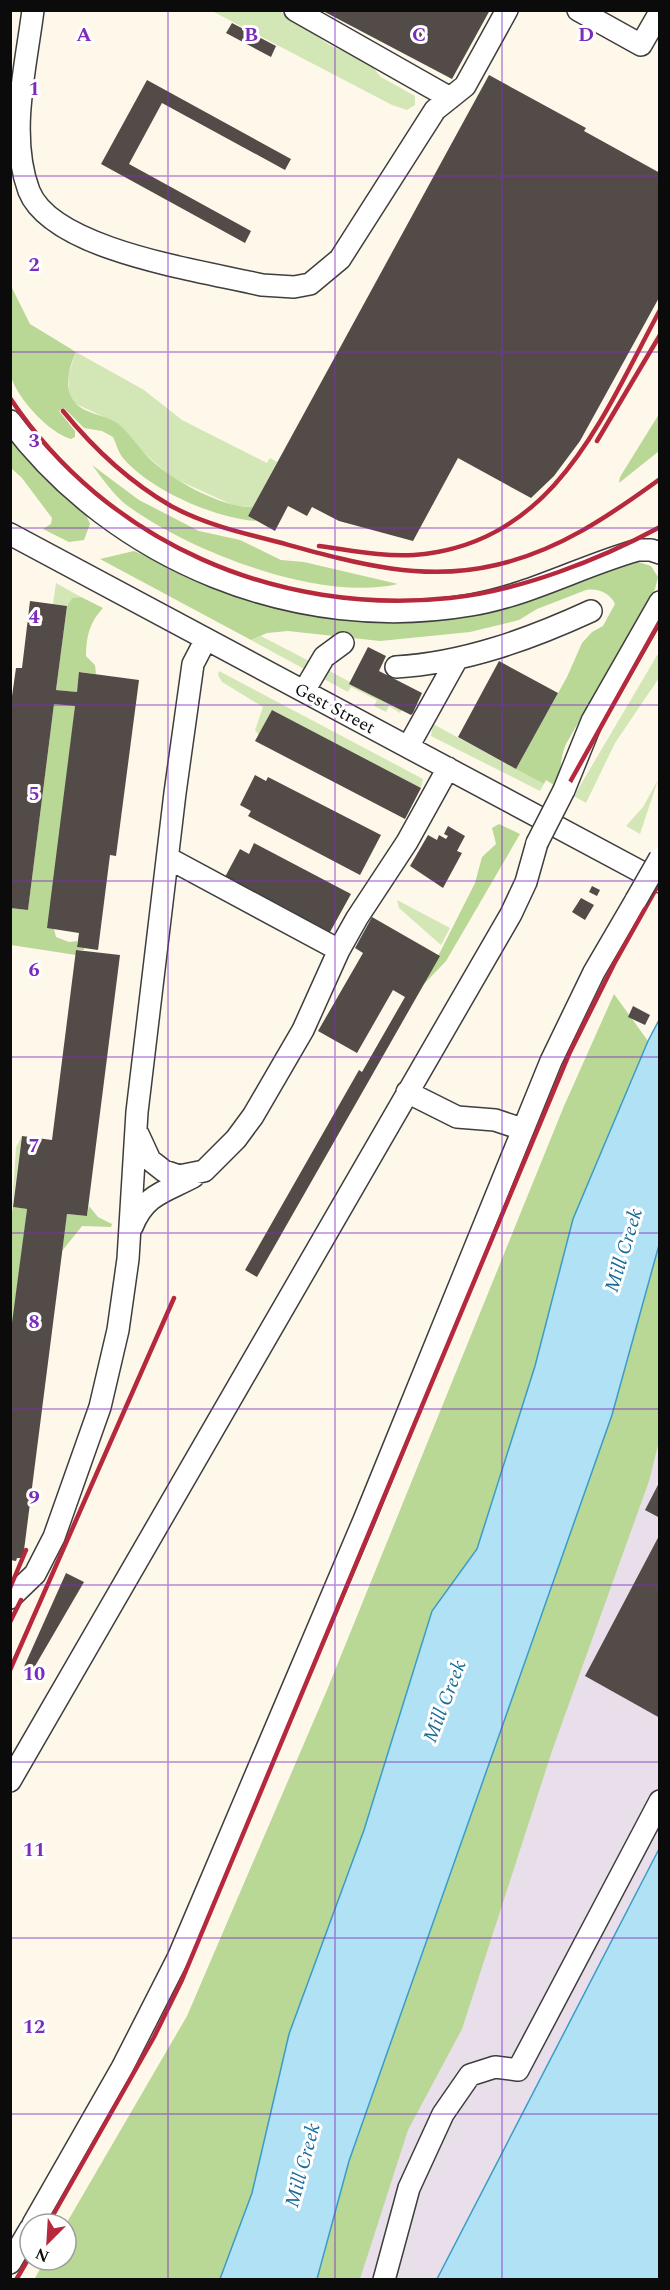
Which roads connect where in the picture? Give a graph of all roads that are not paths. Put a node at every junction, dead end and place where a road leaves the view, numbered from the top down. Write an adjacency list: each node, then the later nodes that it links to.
1 (33, 10): 6 (street)
2 (295, 10): 6 (street)
3 (507, 10): 6 (street)
4 (578, 10): 5 (street)
5 (660, 12)
6 (450, 98)
7 (10, 421): 9 (street)
8 (10, 534): 12 (street, Gest Street)
9 (660, 554)
10 (660, 602): 23 (street, bridge)
11 (591, 611): 14 (street)
12 (206, 639): 16 (street, Gest Street); 19 (street)
13 (343, 643): 16 (street)
14 (457, 659): 15 (street); 17 (street)
15 (396, 667)
16 (304, 691): 17 (street, Gest Street)
17 (408, 747): 18 (street, Gest Street)
18 (447, 768): 21 (street, Gest Street); 22 (street)
19 (168, 858): 22 (street); 24 (street)
20 (660, 858): 25 (street, bridge)
21 (660, 882)
22 (339, 950): 26 (street)
23 (407, 1092): 25 (street); 31 (street)
24 (137, 1112): 26 (street); 27 (street)
25 (522, 1130): 33 (street)
26 (204, 1171): 27 (street)
27 (130, 1235): 28 (street)
28 (35, 1574): 29 (street); 30 (street)
29 (10, 1598)
30 (10, 1606)
31 (10, 1781)
32 (660, 1801): 36 (street)
33 (40, 2212)
34 (18, 2249): 35 (street)
35 (10, 2263)
36 (384, 2280)

